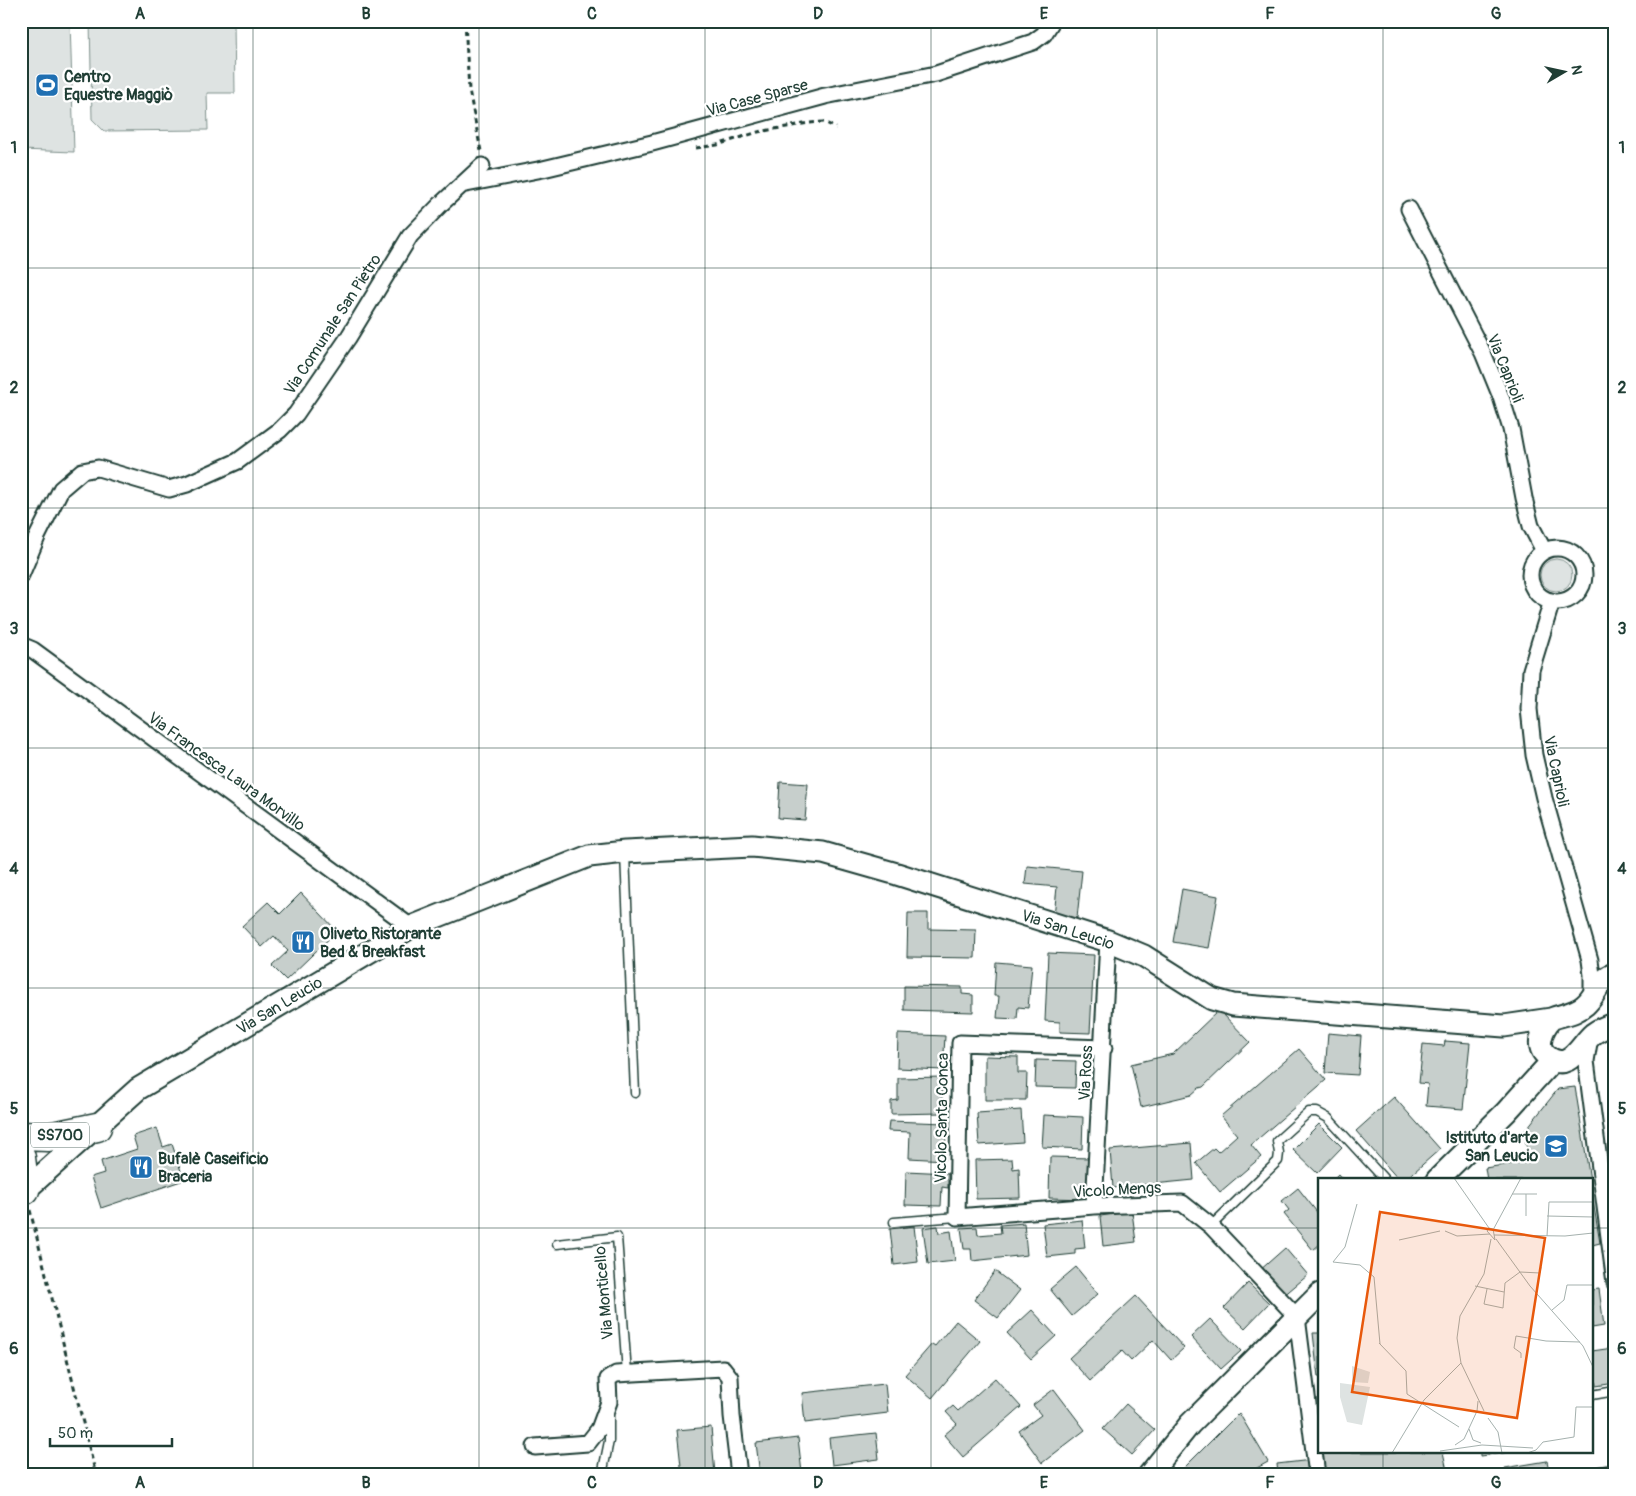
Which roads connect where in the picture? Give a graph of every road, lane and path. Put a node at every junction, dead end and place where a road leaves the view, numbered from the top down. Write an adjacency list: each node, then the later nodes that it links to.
1 (464, 21): 3 (path)
2 (1052, 21): 4 (street, Via Case Sparse)
3 (482, 166): 4 (street, Via Comunale San Pietro)
4 (461, 185): 7 (street, Via Comunale San Pietro)
5 (1409, 209): 6 (street, Via Caprioli)
6 (1544, 551): 8 (street); 8 (street)
7 (21, 574)
8 (1552, 601): 13 (street, Via Caprioli)
9 (21, 645): 11 (street, Via Francesca Laura Morvillo)
10 (625, 852): 11 (street, Via San Leucio); 12 (street, Via San Leucio); 23 (lane)
11 (411, 927): 25 (street, Via San Leucio)
12 (1108, 941): 18 (street, Via San Leucio); 21 (street, Via Ross)
13 (1586, 947): 14 (street, Via Caprioli); 15 (street, Via Caprioli)
14 (1612, 974): 15 (street, Via San Leucio)
15 (1591, 999): 16 (street, Via San Leucio)
16 (1551, 1019): 18 (street, Via San Leucio); 20 (street)
17 (1615, 1024): 19 (street)
18 (1504, 1026): 20 (street, Via San Leucio)
19 (1590, 1037): 22 (street); 24 (street)
20 (1540, 1044): 22 (street)
21 (1104, 1048): 31 (street, Via Ross); 32 (street, Vicolo Santa Conca)
22 (1559, 1061): 24 (street); 29 (street)
23 (635, 1093)
24 (1591, 1103): 36 (street)
25 (97, 1127): 26 (highway, SS700); 30 (street, Via San Leucio)
26 (21, 1136)
27 (21, 1158): 30 (highway, SS700)
28 (1383, 1178): 34 (lane)
29 (1439, 1178)
30 (23, 1191): 44 (path)
31 (1094, 1206): 32 (street, Vicolo Mengs); 34 (street, Vicolo Mengs)
32 (957, 1217): 33 (lane, Vicolo Mengs)
33 (894, 1222)
34 (1211, 1226): 38 (street, Vicolo Mengs)
35 (557, 1244): 39 (lane, Via Monticello)
36 (1615, 1284)
37 (1318, 1296): 38 (street)
38 (1296, 1317): 47 (street); 48 (street)
39 (627, 1374): 42 (street); 46 (street)
40 (1615, 1391): 41 (lane)
41 (1594, 1394)
42 (610, 1402): 43 (street); 45 (lane)
43 (535, 1447)
44 (96, 1475)
45 (602, 1475)
46 (739, 1475)
47 (1149, 1475)
48 (1317, 1475)

